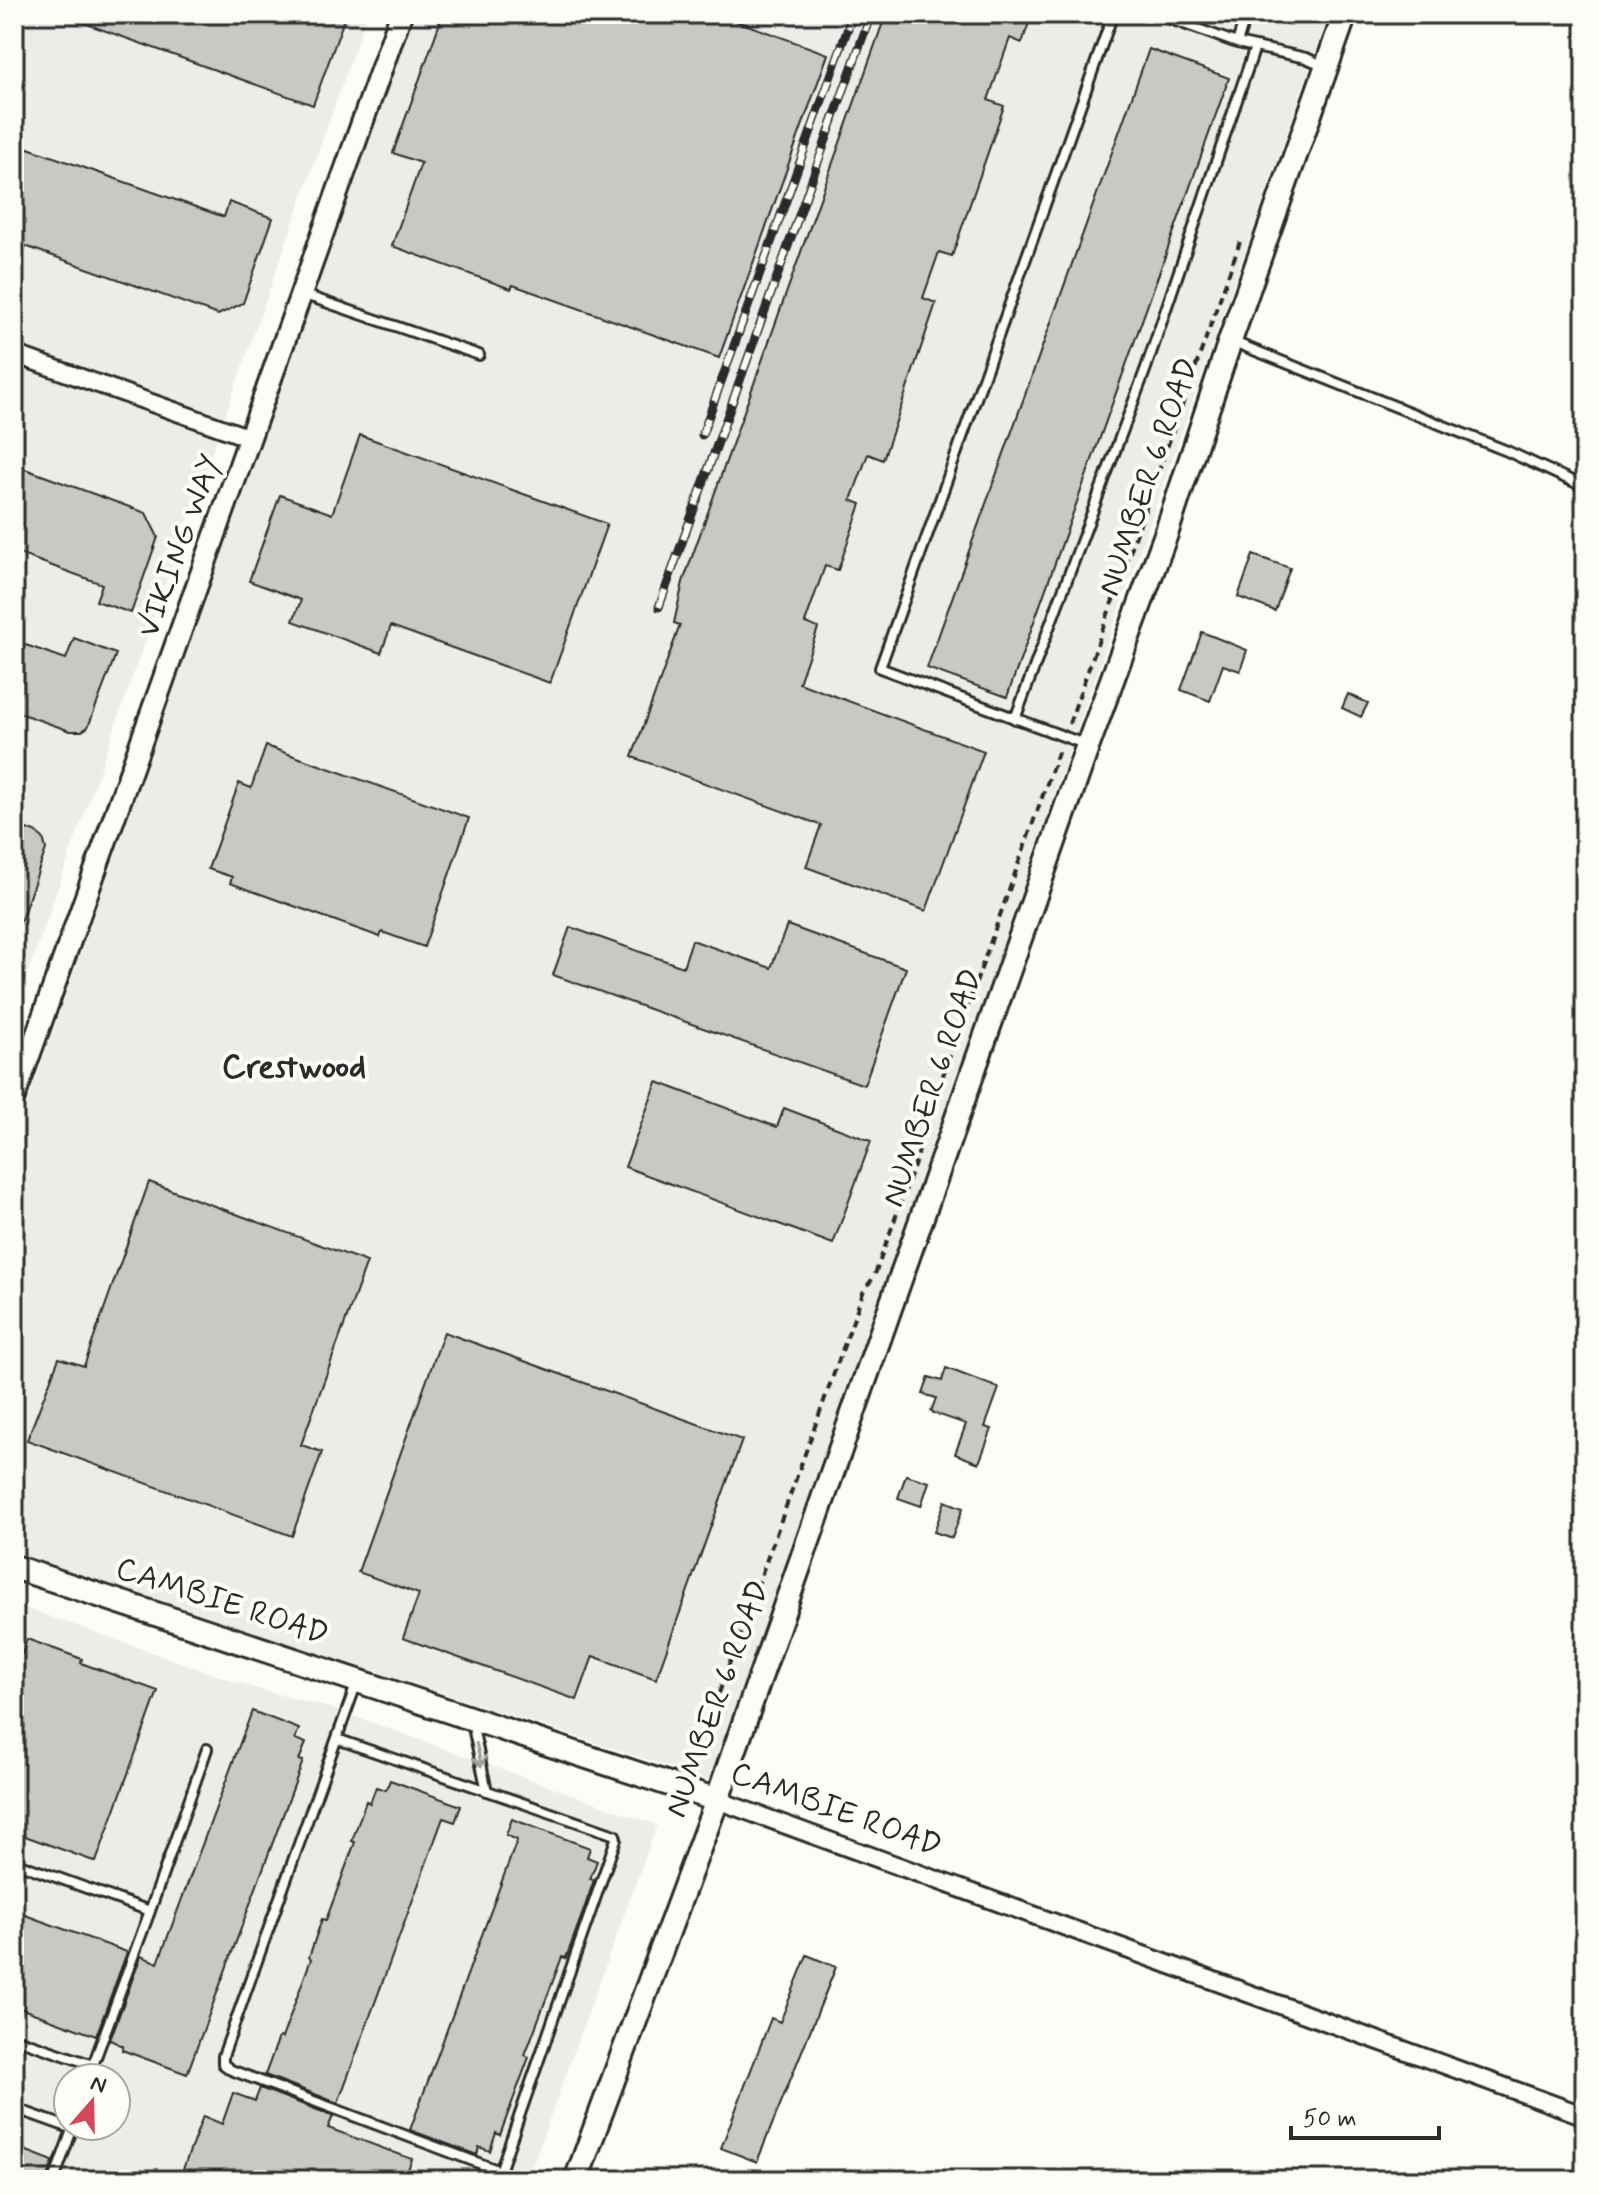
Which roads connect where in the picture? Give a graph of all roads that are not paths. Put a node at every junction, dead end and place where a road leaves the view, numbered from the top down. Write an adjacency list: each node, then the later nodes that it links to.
1 (401, 14): 9 (street, VIKING WAY)
2 (1113, 14): 15 (lane)
3 (1156, 14): 6 (lane)
4 (1246, 14): 6 (lane)
5 (1345, 14): 8 (main road, NUMBER 6 ROAD)
6 (1237, 43): 7 (lane)
7 (1255, 47): 8 (lane); 15 (lane)
8 (1326, 67): 10 (main road, NUMBER 6 ROAD)
9 (302, 294): 12 (lane); 13 (street, VIKING WAY)
10 (1230, 341): 14 (lane); 16 (main road, NUMBER 6 ROAD)
11 (14, 354): 13 (street)
12 (479, 355)
13 (250, 438): 17 (street, VIKING WAY)
14 (1585, 487)
15 (1015, 719): 16 (lane)
16 (1088, 745): 24 (main road, NUMBER 6 ROAD)
17 (14, 1098)
18 (14, 1567): 19 (main road, CAMBIE ROAD)
19 (357, 1681): 20 (main road, CAMBIE ROAD); 21 (lane)
20 (471, 1718): 23 (lane, one-way to 23); 24 (main road, CAMBIE ROAD)
21 (337, 1739): 23 (lane); 34 (lane)
22 (207, 1749): 26 (lane)
23 (487, 1791): 34 (lane)
24 (717, 1800): 31 (street, CAMBIE ROAD); 37 (main road, NUMBER 6 ROAD)
25 (14, 1862): 26 (lane)
26 (150, 1911): 29 (lane)
27 (14, 2038): 28 (lane)
28 (84, 2062)
29 (94, 2062)
30 (14, 2108): 32 (lane)
31 (1585, 2116)
32 (52, 2121)
33 (68, 2142): 35 (lane)
34 (498, 2176): 36 (lane)
35 (54, 2180)
36 (524, 2180)
37 (576, 2180)

